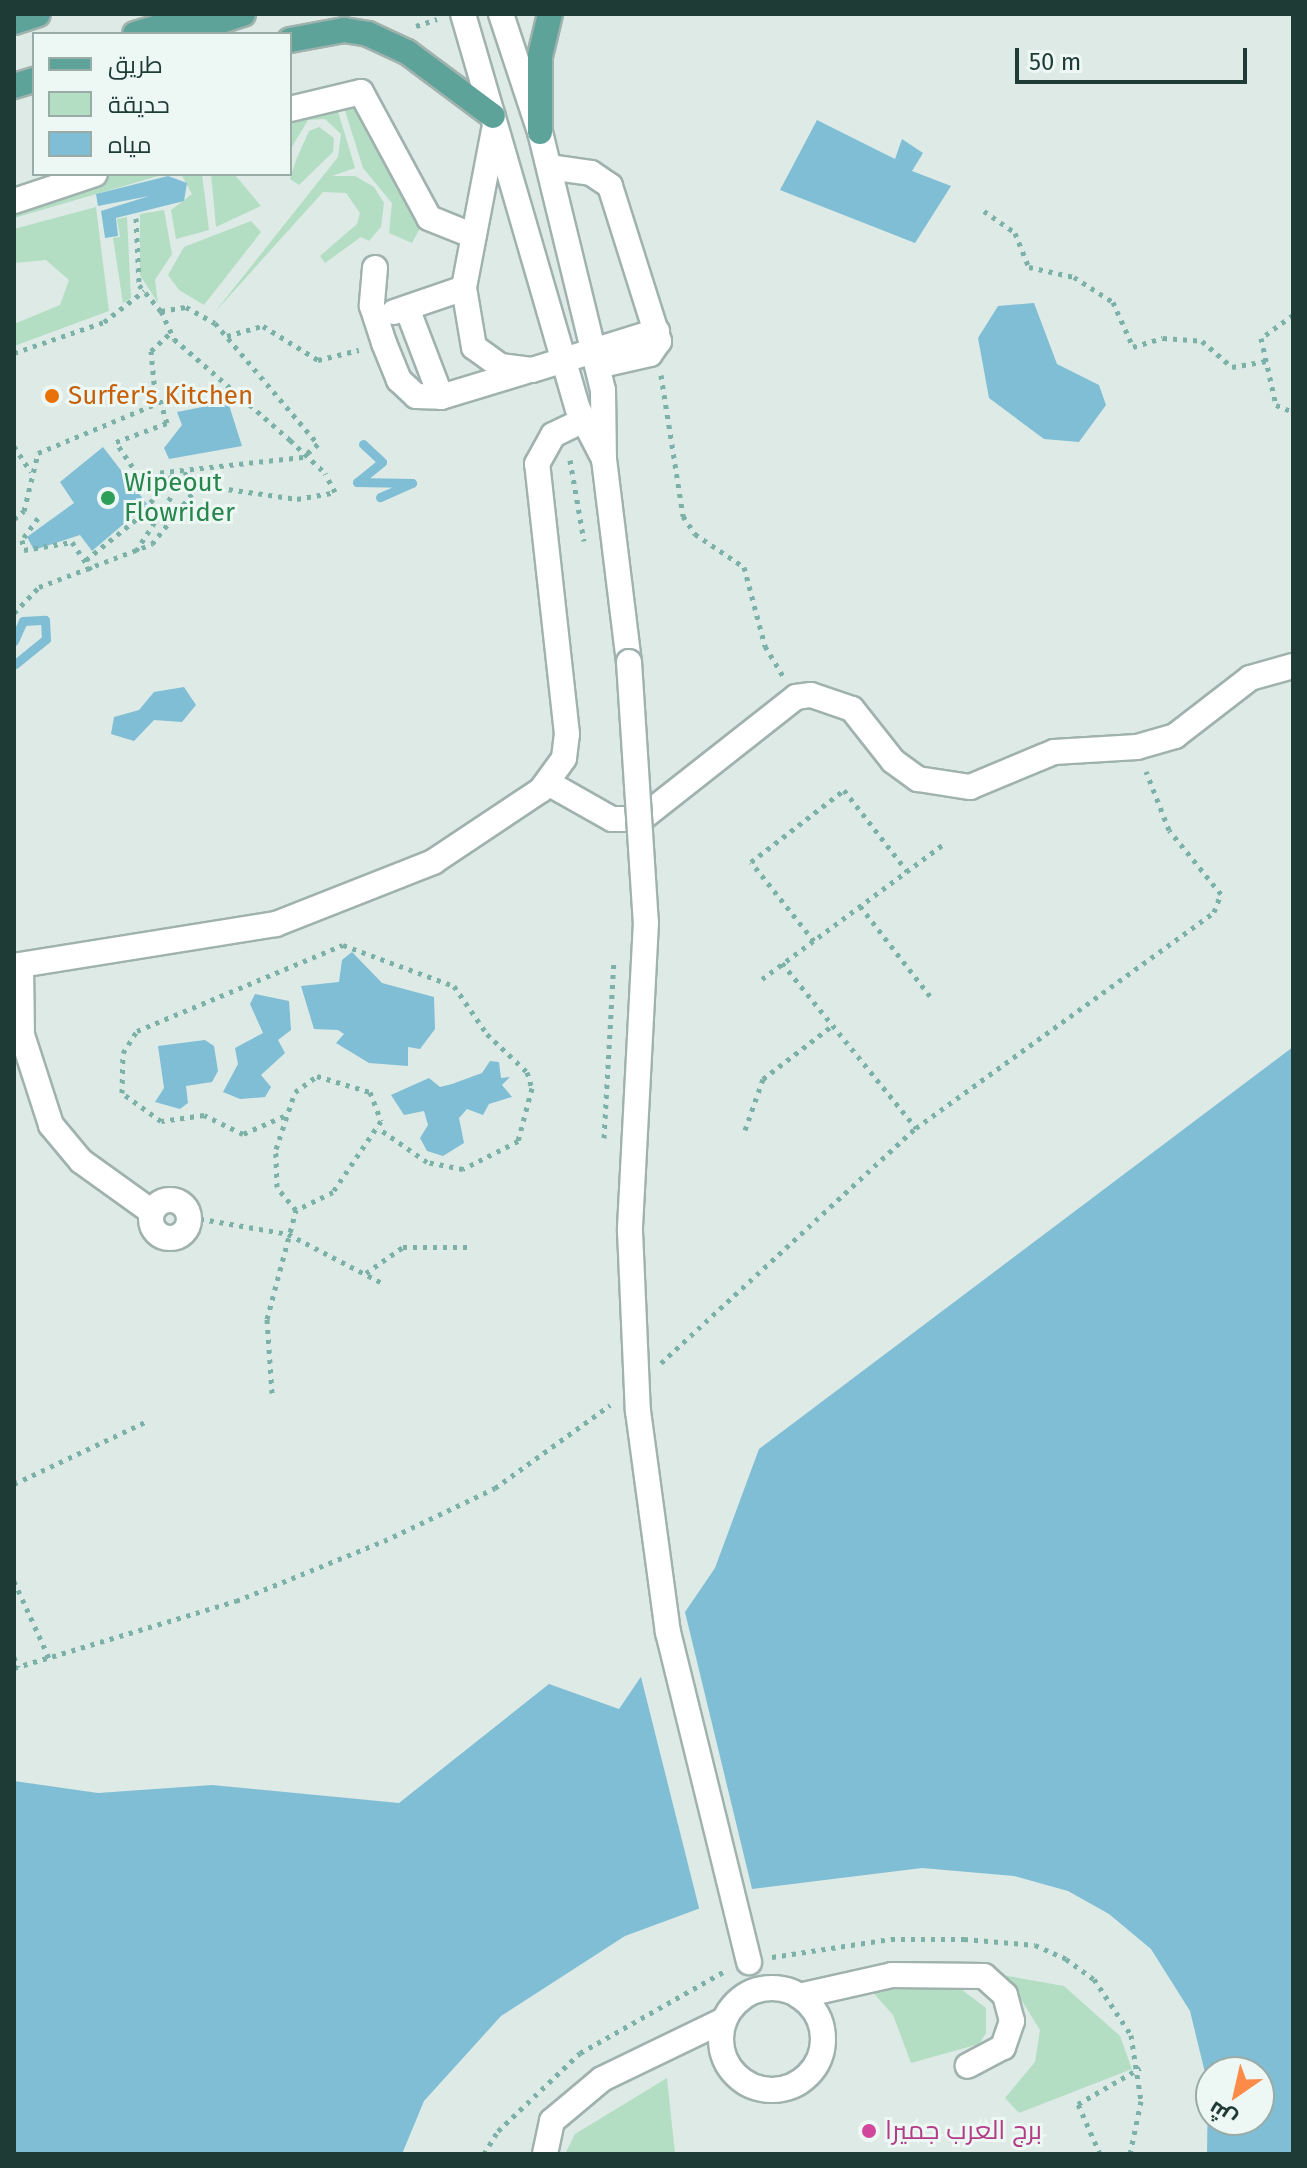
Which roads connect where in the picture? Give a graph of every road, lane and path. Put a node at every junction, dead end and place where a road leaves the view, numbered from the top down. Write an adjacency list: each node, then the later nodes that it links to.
1 (38, 14): 8 (main road)
2 (201, 14): 10 (main road)
3 (243, 14): 11 (main road)
4 (452, 14): 9 (path)
5 (463, 14): 14 (lane)
6 (501, 14): 15 (lane)
7 (550, 14): 15 (main road)
8 (14, 22)
9 (400, 31)
10 (142, 32)
11 (187, 32)
12 (292, 40): 14 (main road)
13 (292, 109): 21 (lane)
14 (494, 120): 21 (lane); 34 (lane)
15 (540, 132): 16 (lane)
16 (549, 167): 31 (lane); 35 (lane)
17 (89, 176): 18 (lane)
18 (14, 201)
19 (984, 211): 36 (path)
20 (136, 218): 24 (path)
21 (474, 236): 23 (lane)
22 (375, 268): 28 (lane)
23 (464, 288): 25 (lane); 37 (lane)
24 (144, 291): 26 (path); 33 (path)
25 (407, 308): 28 (lane); 39 (lane)
26 (161, 311): 29 (path); 30 (path)
27 (1293, 315): 36 (path)
28 (376, 319): 32 (lane)
29 (169, 334): 38 (path); 49 (path, bridge)
30 (227, 336): 32 (path); 44 (path)
31 (657, 341): 35 (lane); 54 (path)
32 (384, 343): 39 (lane)
33 (14, 353)
34 (565, 358): 35 (lane); 37 (lane); 41 (lane)
35 (595, 358): 43 (lane)
36 (1266, 361): 40 (path)
37 (532, 370): 39 (lane)
38 (159, 397): 45 (path); 46 (path)
39 (441, 397)
40 (1293, 412)
41 (582, 421): 43 (lane); 56 (lane)
42 (14, 446): 45 (path)
43 (604, 459): 86 (lane, bridge)
44 (190, 468): 46 (path); 49 (path)
45 (31, 472): 47 (path)
46 (175, 472): 50 (path)
47 (17, 518)
48 (38, 518): 50 (path)
49 (135, 551): 51 (path)
50 (86, 560): 51 (path)
51 (91, 570): 52 (path)
52 (14, 613)
53 (1293, 666): 55 (lane)
54 (796, 697): 55 (lane); 56 (lane)
55 (1137, 747): 69 (path)
56 (548, 783): 62 (lane)
57 (945, 843): 58 (path)
58 (907, 871): 59 (path); 60 (path)
59 (860, 906): 60 (path); 65 (path)
60 (814, 941): 61 (path)
61 (782, 963): 63 (path); 66 (path)
62 (18, 966): 64 (lane)
63 (762, 979)
64 (16, 995): 72 (lane)
65 (930, 996)
66 (833, 1025): 69 (path); 70 (path)
67 (284, 1116): 68 (path); 68 (path); 71 (path)
68 (378, 1128): 71 (path)
69 (916, 1128): 77 (path)
70 (745, 1130)
71 (296, 1210): 73 (path)
72 (190, 1217): 73 (path)
73 (288, 1234): 75 (path); 78 (path)
74 (470, 1247): 75 (path)
75 (366, 1273): 76 (path)
76 (384, 1284)
77 (649, 1373)
78 (272, 1393)
79 (615, 1401): 84 (path)
80 (145, 1422): 81 (path)
81 (14, 1484)
82 (14, 1581): 84 (path)
83 (14, 1657): 85 (path)
84 (50, 1660): 85 (path)
85 (16, 1667)
86 (755, 1991): 87 (lane); 88 (lane)
87 (799, 1996): 88 (lane); 89 (lane)
88 (724, 2020): 91 (lane)
89 (968, 2066)
90 (1140, 2068): 92 (path)
91 (545, 2154)
92 (1100, 2154)

